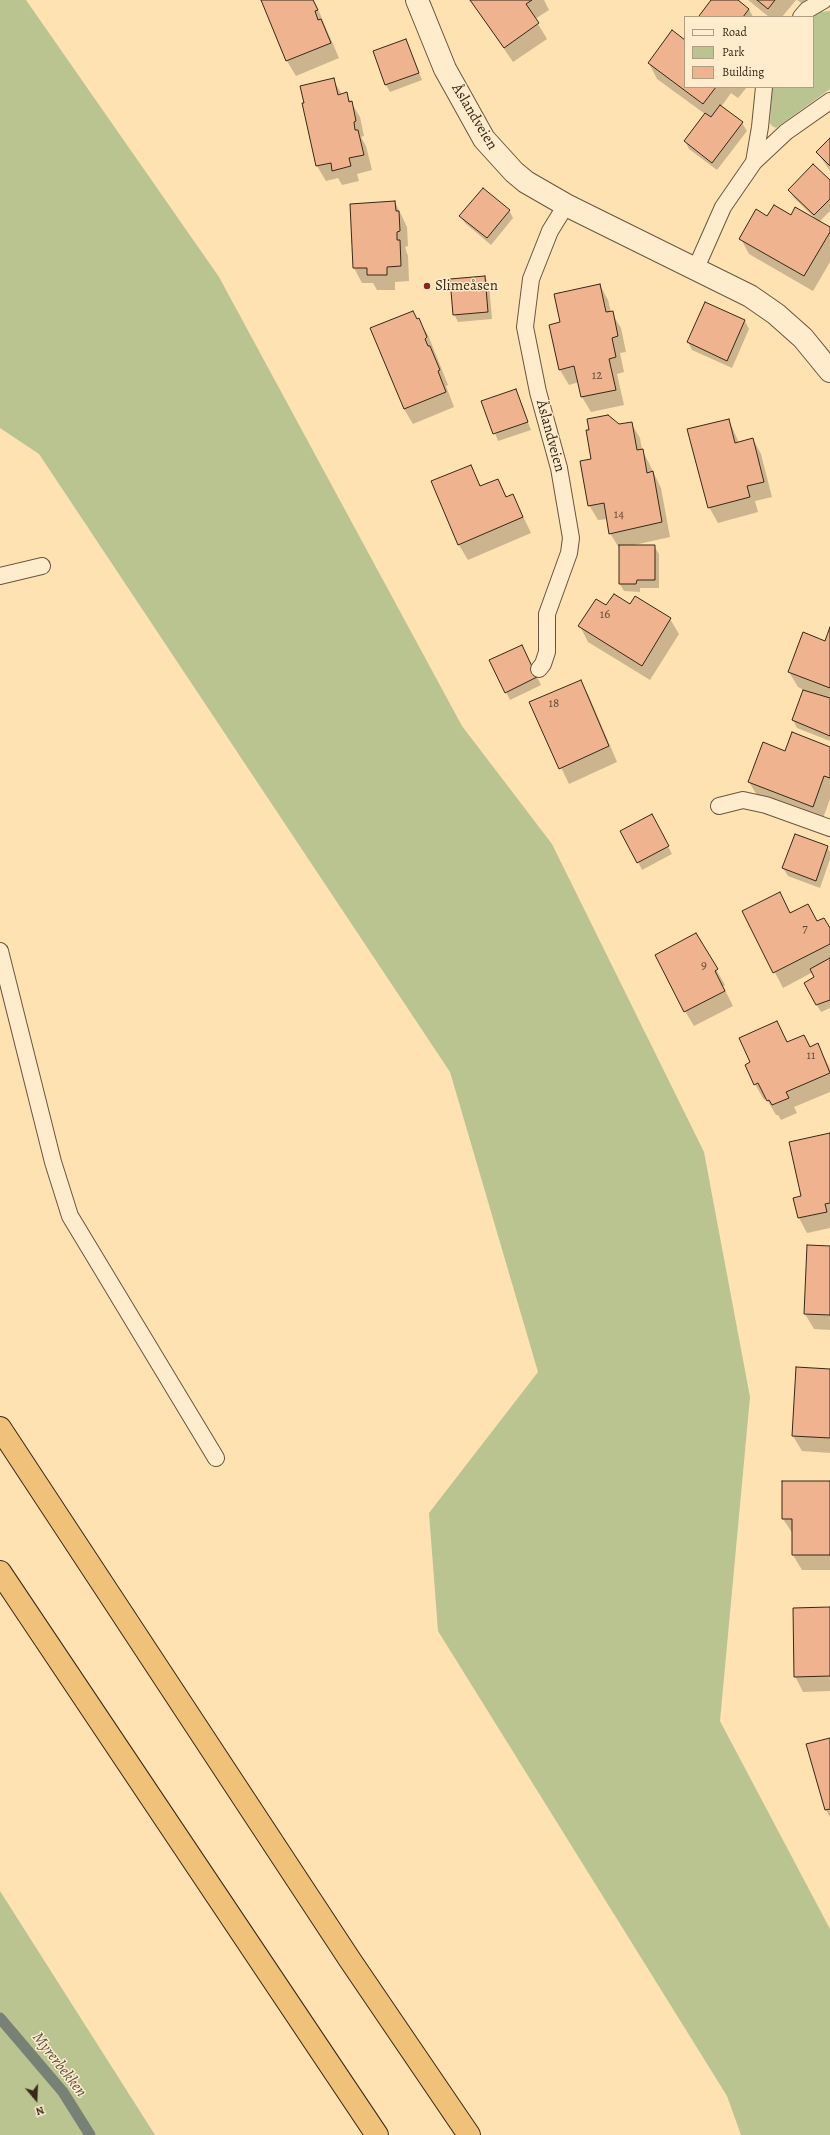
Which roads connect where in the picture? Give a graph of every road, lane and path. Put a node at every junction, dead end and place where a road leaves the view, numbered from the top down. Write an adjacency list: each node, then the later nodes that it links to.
1 (417, 0): 7 (street, Åslandveien)
2 (824, 0): 3 (lane)
3 (802, 16)
4 (764, 88): 6 (lane)
5 (830, 101): 6 (lane)
6 (754, 162): 8 (lane)
7 (566, 205): 8 (street, Åslandveien); 12 (lane, Åslandveien)
8 (696, 268): 9 (street, Åslandveien)
9 (830, 370)
10 (42, 566): 11 (lane)
11 (0, 576)
12 (538, 669)
13 (719, 806): 14 (lane)
14 (830, 828)
15 (0, 951): 17 (lane)
16 (0, 1428): 20 (highway)
17 (216, 1458)
18 (0, 1572): 19 (highway)
19 (377, 2135)
20 (469, 2135)

